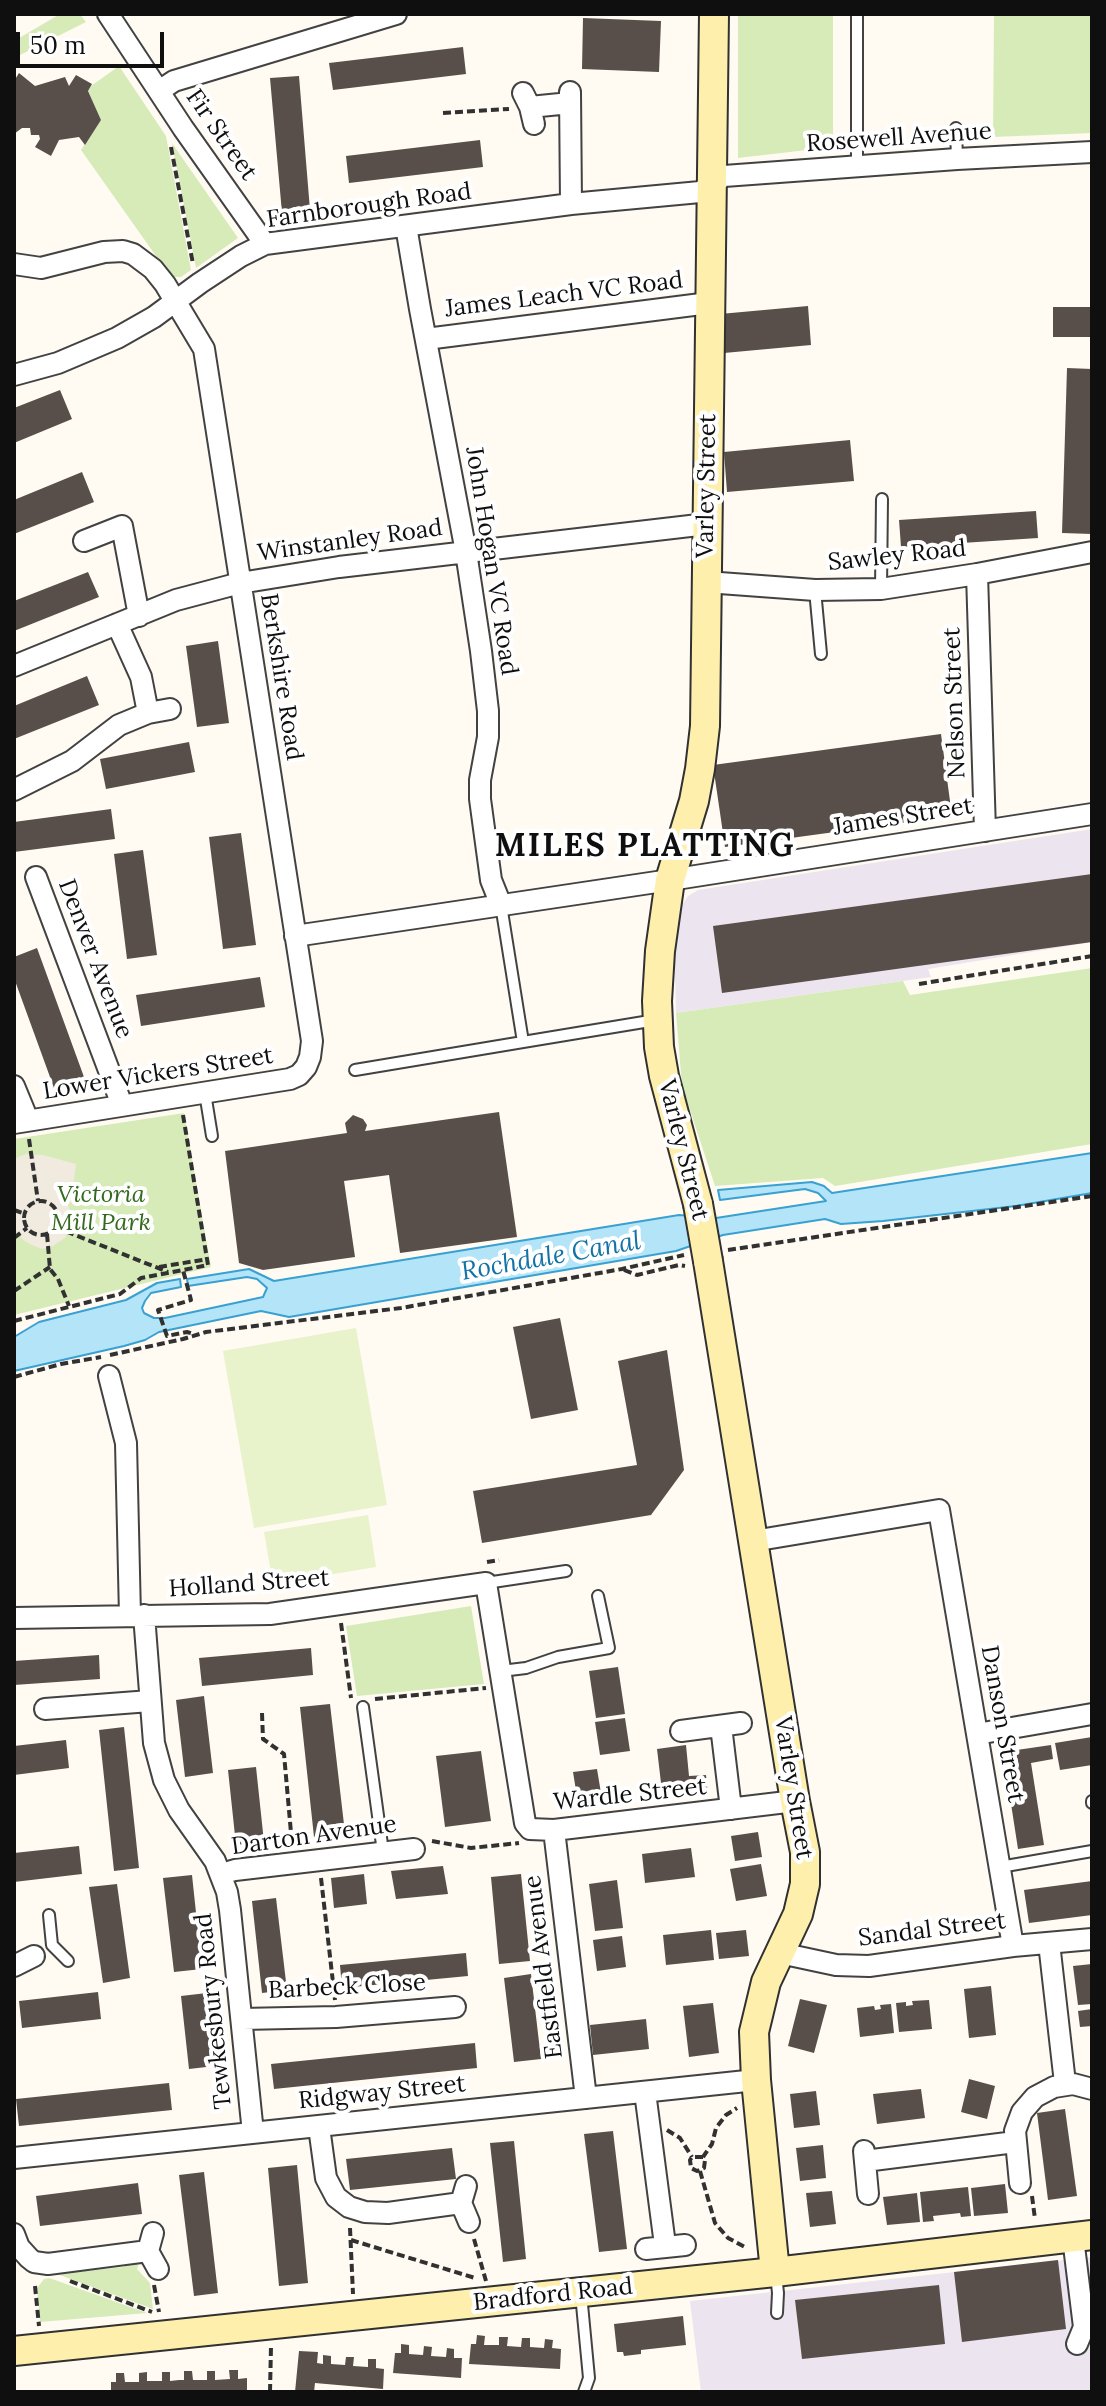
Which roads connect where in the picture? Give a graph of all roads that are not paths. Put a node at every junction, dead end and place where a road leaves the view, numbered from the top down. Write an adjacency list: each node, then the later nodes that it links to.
1 (108, 14): 5 (street, Fir Street)
2 (396, 14): 5 (street)
3 (714, 14): 11 (street, Varley Street)
4 (857, 14): 10 (lane)
5 (159, 91): 14 (street, Fir Street)
6 (529, 108): 12 (street)
7 (956, 128): 9 (lane)
8 (1092, 152): 9 (street, Rosewell Avenue)
9 (957, 159): 10 (street, Rosewell Avenue)
10 (857, 166): 11 (street, Rosewell Avenue)
11 (711, 183): 12 (street, Farnborough Road); 17 (street, Varley Street)
12 (571, 204): 13 (street, Farnborough Road)
13 (406, 226): 14 (street, Farnborough Road); 18 (street, John Hogan VC Road)
14 (265, 244): 16 (street, Farnborough Road)
15 (14, 264): 16 (street, Berkshire Road)
16 (176, 301): 19 (street, Farnborough Road); 27 (street, Berkshire Road)
17 (709, 303): 18 (street, James Leach VC Road); 21 (street, Varley Street)
18 (426, 339): 23 (street, John Hogan VC Road)
19 (14, 375)
20 (882, 499): 28 (lane)
21 (707, 524): 23 (street, Winstanley Road); 26 (street, Varley Street)
22 (84, 541): 30 (street)
23 (466, 552): 27 (street, Winstanley Road); 41 (street, John Hogan VC Road)
24 (1092, 552): 25 (street, Sawley Road)
25 (977, 574): 28 (street, Sawley Road); 38 (street, Nelson Street)
26 (706, 582): 29 (street, Sawley Road); 40 (street, Varley Street)
27 (240, 583): 30 (street, Winstanley Road); 42 (street, Berkshire Road)
28 (881, 589): 29 (street, Sawley Road)
29 (815, 590): 32 (lane)
30 (139, 616): 31 (street, Winstanley Road)
31 (117, 624): 33 (street, Winstanley Road); 35 (street)
32 (821, 654)
33 (14, 666)
34 (170, 709): 35 (street)
35 (148, 713): 36 (street)
36 (14, 790)
37 (1092, 814): 38 (street, James Street)
38 (985, 831): 40 (street, James Street)
39 (36, 877): 49 (street, Denver Avenue)
40 (670, 880): 41 (street, James Street); 43 (street, Varley Street)
41 (501, 905): 42 (street, James Street); 44 (lane)
42 (295, 936): 45 (street, Berkshire Road)
43 (657, 1020): 44 (lane); 53 (street, Varley Street, bridge)
44 (523, 1042): 46 (lane)
45 (306, 1067): 48 (street, Lower Vickers Street)
46 (355, 1070)
47 (14, 1086): 50 (street)
48 (205, 1093): 49 (street, Lower Vickers Street); 51 (lane)
49 (122, 1105): 50 (street, Lower Vickers Street)
50 (21, 1122)
51 (212, 1136)
52 (109, 1376): 57 (street, Tewkesbury Road)
53 (753, 1541): 65 (street, Danson Street); 66 (street, Varley Street)
54 (566, 1571): 55 (lane)
55 (486, 1583): 57 (street, Holland Street); 59 (street, Wardle Street)
56 (598, 1596): 59 (lane)
57 (137, 1616): 58 (street, Holland Street); 60 (street, Tewkesbury Road)
58 (14, 1618)
59 (496, 1679): 68 (street, Wardle Street)
60 (150, 1701): 62 (street); 73 (street, Tewkesbury Road)
61 (361, 1702): 71 (lane)
62 (45, 1709)
63 (1092, 1714): 65 (street)
64 (681, 1731): 67 (street)
65 (977, 1734): 72 (street, Danson Street)
66 (795, 1801): 67 (street, Wardle Street); 79 (street, Varley Street)
67 (731, 1809): 68 (street, Wardle Street)
68 (554, 1830): 88 (street, Eastfield Avenue)
69 (414, 1849): 71 (street, Darton Avenue)
70 (1092, 1851): 72 (lane)
71 (383, 1852): 73 (street, Darton Avenue)
72 (1000, 1867): 77 (street, Danson Street)
73 (221, 1874): 83 (street, Tewkesbury Road)
74 (49, 1915): 78 (lane)
75 (1092, 1939): 76 (street, Sandal Street)
76 (1049, 1943): 77 (street, Sandal Street); 85 (street)
77 (1013, 1946): 79 (street, Sandal Street)
78 (43, 1951): 80 (lane); 81 (street)
79 (780, 1953): 84 (street, Varley Street)
80 (68, 1961)
81 (14, 1966)
82 (455, 2007): 83 (street, Barbeck Close)
83 (242, 2019): 90 (street, Tewkesbury Road)
84 (756, 2080): 87 (street, Ridgway Street); 100 (street, Varley Street)
85 (1065, 2083): 86 (street); 91 (street)
86 (1092, 2089)
87 (645, 2092): 88 (street, Ridgway Street); 98 (street)
88 (586, 2098): 89 (street, Ridgway Street)
89 (319, 2127): 90 (street, Ridgway Street); 95 (street)
90 (253, 2133): 92 (street, Ridgway Street)
91 (1015, 2142): 93 (street); 94 (street)
92 (14, 2158)
93 (1020, 2183)
94 (868, 2194)
95 (465, 2204)
96 (14, 2234): 99 (street)
97 (1082, 2236): 100 (street, Bradford Road); 103 (street)
98 (666, 2246)
99 (153, 2259)
100 (775, 2272): 101 (street, Bradford Road); 102 (lane)
101 (581, 2292): 104 (street, Bradford Road); 105 (lane)
102 (777, 2313)
103 (1077, 2344)
104 (14, 2351)
105 (584, 2392)

